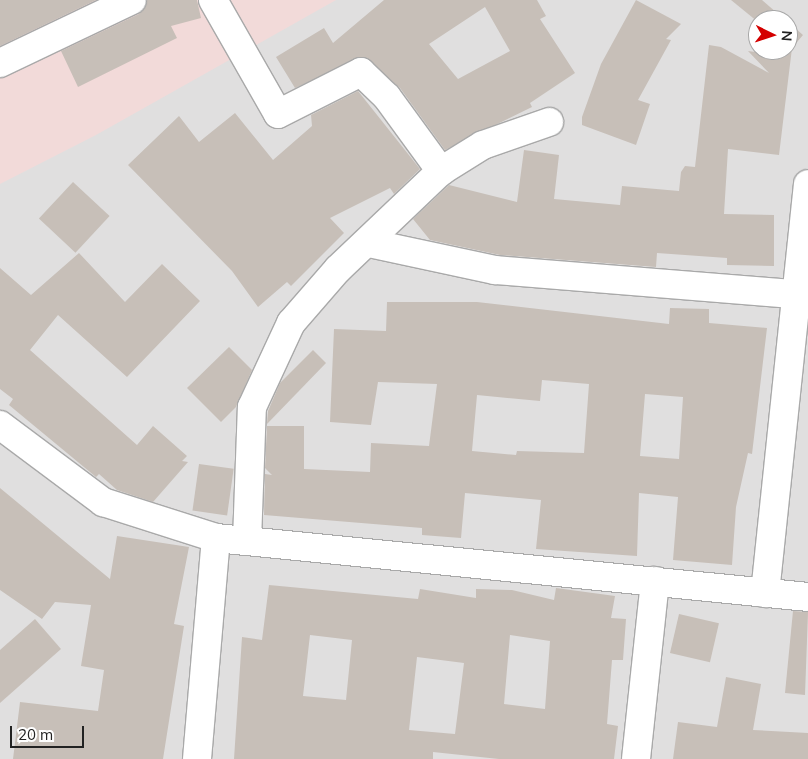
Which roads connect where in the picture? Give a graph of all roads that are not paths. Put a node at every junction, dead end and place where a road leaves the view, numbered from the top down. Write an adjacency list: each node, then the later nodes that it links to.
1 (132, 0): 3 (street)
2 (214, 0): 5 (street)
3 (0, 63)
4 (549, 122): 5 (street)
5 (442, 171): 7 (street)
6 (808, 184): 8 (street)
7 (369, 242): 8 (street); 11 (street)
8 (794, 294): 13 (street)
9 (0, 425): 10 (street)
10 (216, 538): 11 (street); 15 (street)
11 (247, 541): 12 (street)
12 (656, 581): 13 (street); 16 (street)
13 (765, 594): 14 (street)
14 (808, 597)
15 (197, 759)
16 (636, 759)

